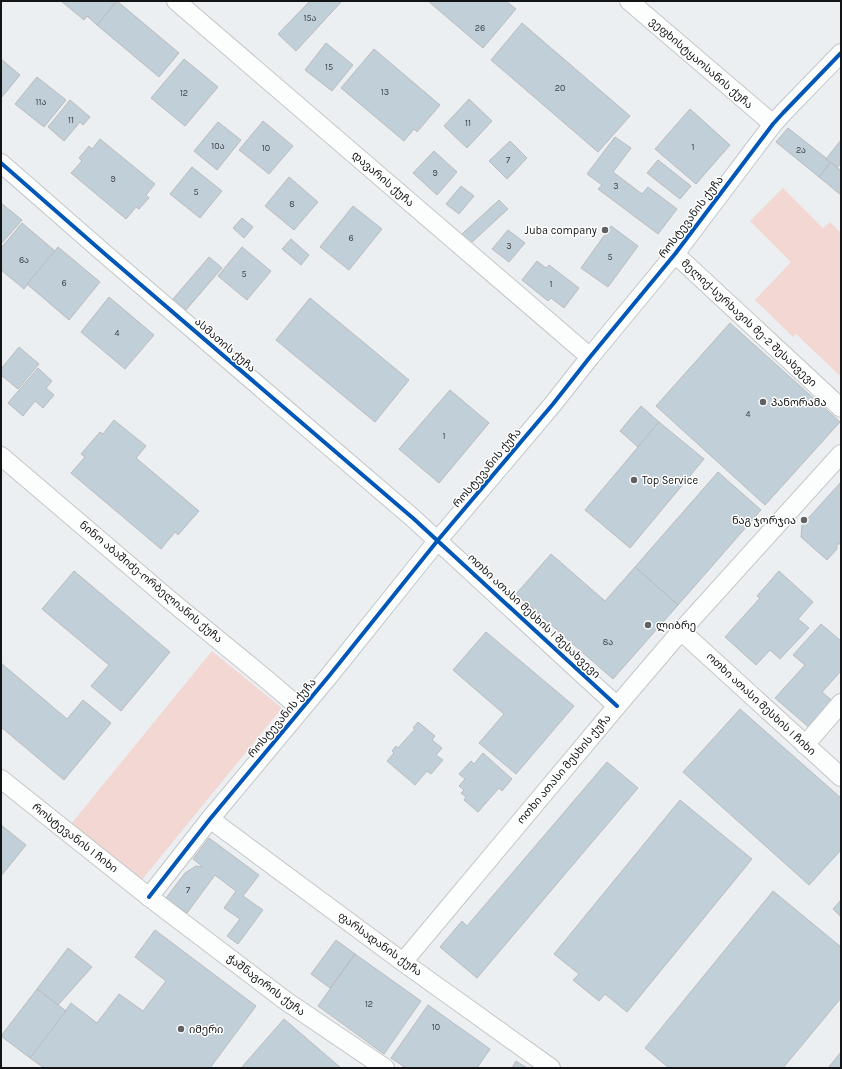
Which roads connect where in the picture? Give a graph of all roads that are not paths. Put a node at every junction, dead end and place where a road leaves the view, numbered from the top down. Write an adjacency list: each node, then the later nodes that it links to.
1 (176, 1): 7 (street, დავარის ქუჩა)
2 (629, 1): 4 (street, ვეფხისტყაოსანის ქუჩა)
3 (841, 53): 4 (street, როსტევანის ქუჩა)
4 (773, 124): 6 (street, როსტევანის ქუჩა)
5 (1, 163): 11 (street, ასმათის ქუჩა)
6 (675, 254): 7 (street, როსტევანის ქუჩა); 8 (street, მელიქ-სურხავის მე-2 შესახვევი)
7 (590, 357): 11 (street, როსტევანის ქუჩა)
8 (841, 408)
9 (841, 454): 12 (street, ოთხი ათასი მესხის ქუჩა)
10 (1, 456): 15 (street, ნინო აბაშიძე-ორბელიანის ქუჩა)
11 (438, 540): 14 (street, ოთხი ათასი მესხის I შესახვევი); 15 (street, როსტევანის ქუჩა)
12 (682, 631): 14 (street, ოთხი ათასი მესხის ქუჩა); 16 (street, ოთხი ათასი მესხის I ჩიხი)
13 (841, 703): 16 (street)
14 (617, 706): 21 (street, ოთხი ათასი მესხის ქუჩა)
15 (301, 709): 19 (street, როსტევანის ქუჩა)
16 (805, 745): 17 (street, ოთხი ათასი მესხის I ჩიხი)
17 (841, 777)
18 (1, 779): 20 (street, როსტევანის I ჩიხი)
19 (210, 819): 20 (street, როსტევანის ქუჩა); 21 (street, ფარსადანის ქუჩა)
20 (150, 897): 22 (street, ჭაშნაგირის ქუჩა)
21 (403, 962): 23 (street, ფარსადანის ქუჩა)
22 (385, 1068)
23 (551, 1068)

